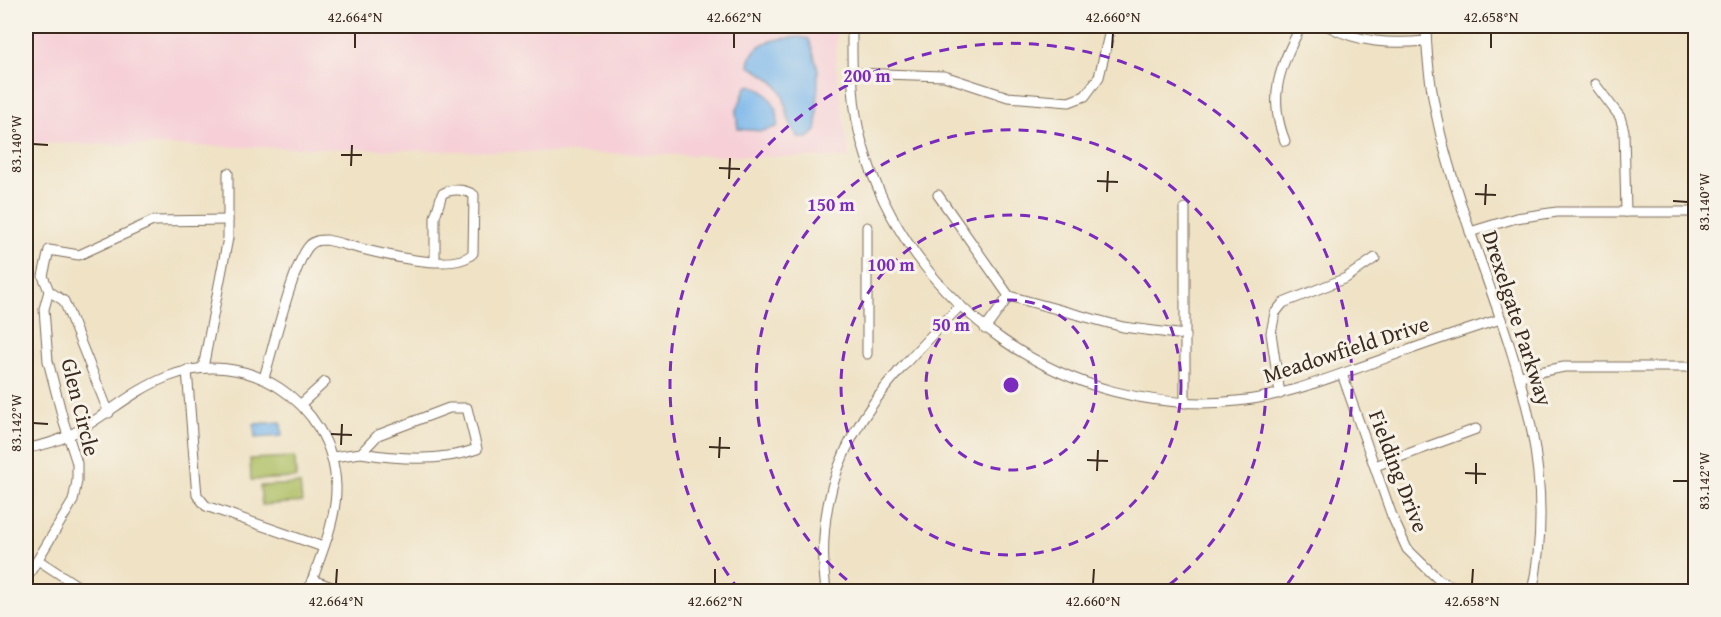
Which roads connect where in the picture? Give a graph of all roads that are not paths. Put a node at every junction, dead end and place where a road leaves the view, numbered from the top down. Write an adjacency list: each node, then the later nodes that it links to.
1 (852, 26): 7 (street, Meadowfield Drive)
2 (1111, 26): 7 (street)
3 (1301, 26): 9 (street)
4 (1328, 26): 6 (street)
5 (1426, 26): 6 (street, Drexelgate Parkway)
6 (1426, 41): 17 (street, Drexelgate Parkway)
7 (852, 73): 22 (street, Meadowfield Drive)
8 (1595, 84): 13 (street)
9 (1285, 141)
10 (228, 173): 15 (street)
11 (938, 195): 21 (street)
12 (1185, 208): 25 (street)
13 (1626, 212): 14 (street); 17 (street)
14 (1695, 212)
15 (228, 220): 20 (street, Glen Circle); 28 (street)
16 (867, 227): 26 (street)
17 (1470, 232): 23 (street, Drexelgate Parkway)
18 (1375, 258): 34 (street)
19 (435, 261): 19 (street); 32 (street)
20 (49, 291): 37 (street, Glen Circle); 39 (street, Glen Circle)
21 (1009, 296): 24 (street); 25 (street)
22 (959, 307): 24 (street, Meadowfield Drive); 52 (street)
23 (1501, 319): 30 (street, Meadowfield Drive); 31 (street, Drexelgate Parkway)
24 (985, 329): 35 (street, Meadowfield Drive)
25 (1185, 335): 35 (street)
26 (867, 354)
27 (1695, 367): 31 (street)
28 (203, 368): 29 (street); 32 (street)
29 (188, 370): 37 (street); 44 (street)
30 (1342, 374): 34 (street, Meadowfield Drive); 43 (street, Fielding Drive)
31 (1520, 376): 48 (street, Drexelgate Parkway)
32 (264, 378): 36 (street)
33 (325, 382): 36 (street)
34 (1280, 394): 35 (street, Meadowfield Drive)
35 (1185, 403)
36 (301, 404): 42 (street)
37 (109, 413): 39 (street)
38 (1476, 429): 43 (street)
39 (68, 436): 40 (street); 45 (street, Glen Circle)
40 (26, 448)
41 (361, 453): 41 (street); 42 (street)
42 (333, 457): 44 (street)
43 (1375, 466): 53 (street, Fielding Drive)
44 (323, 547): 47 (street)
45 (38, 560): 46 (street, Glen Circle); 49 (street)
46 (26, 579)
47 (312, 580): 50 (street); 51 (street)
48 (1532, 589): 54 (street)
49 (87, 591)
50 (308, 591)
51 (346, 591)
52 (826, 591)
53 (1464, 591)
54 (1557, 591)

